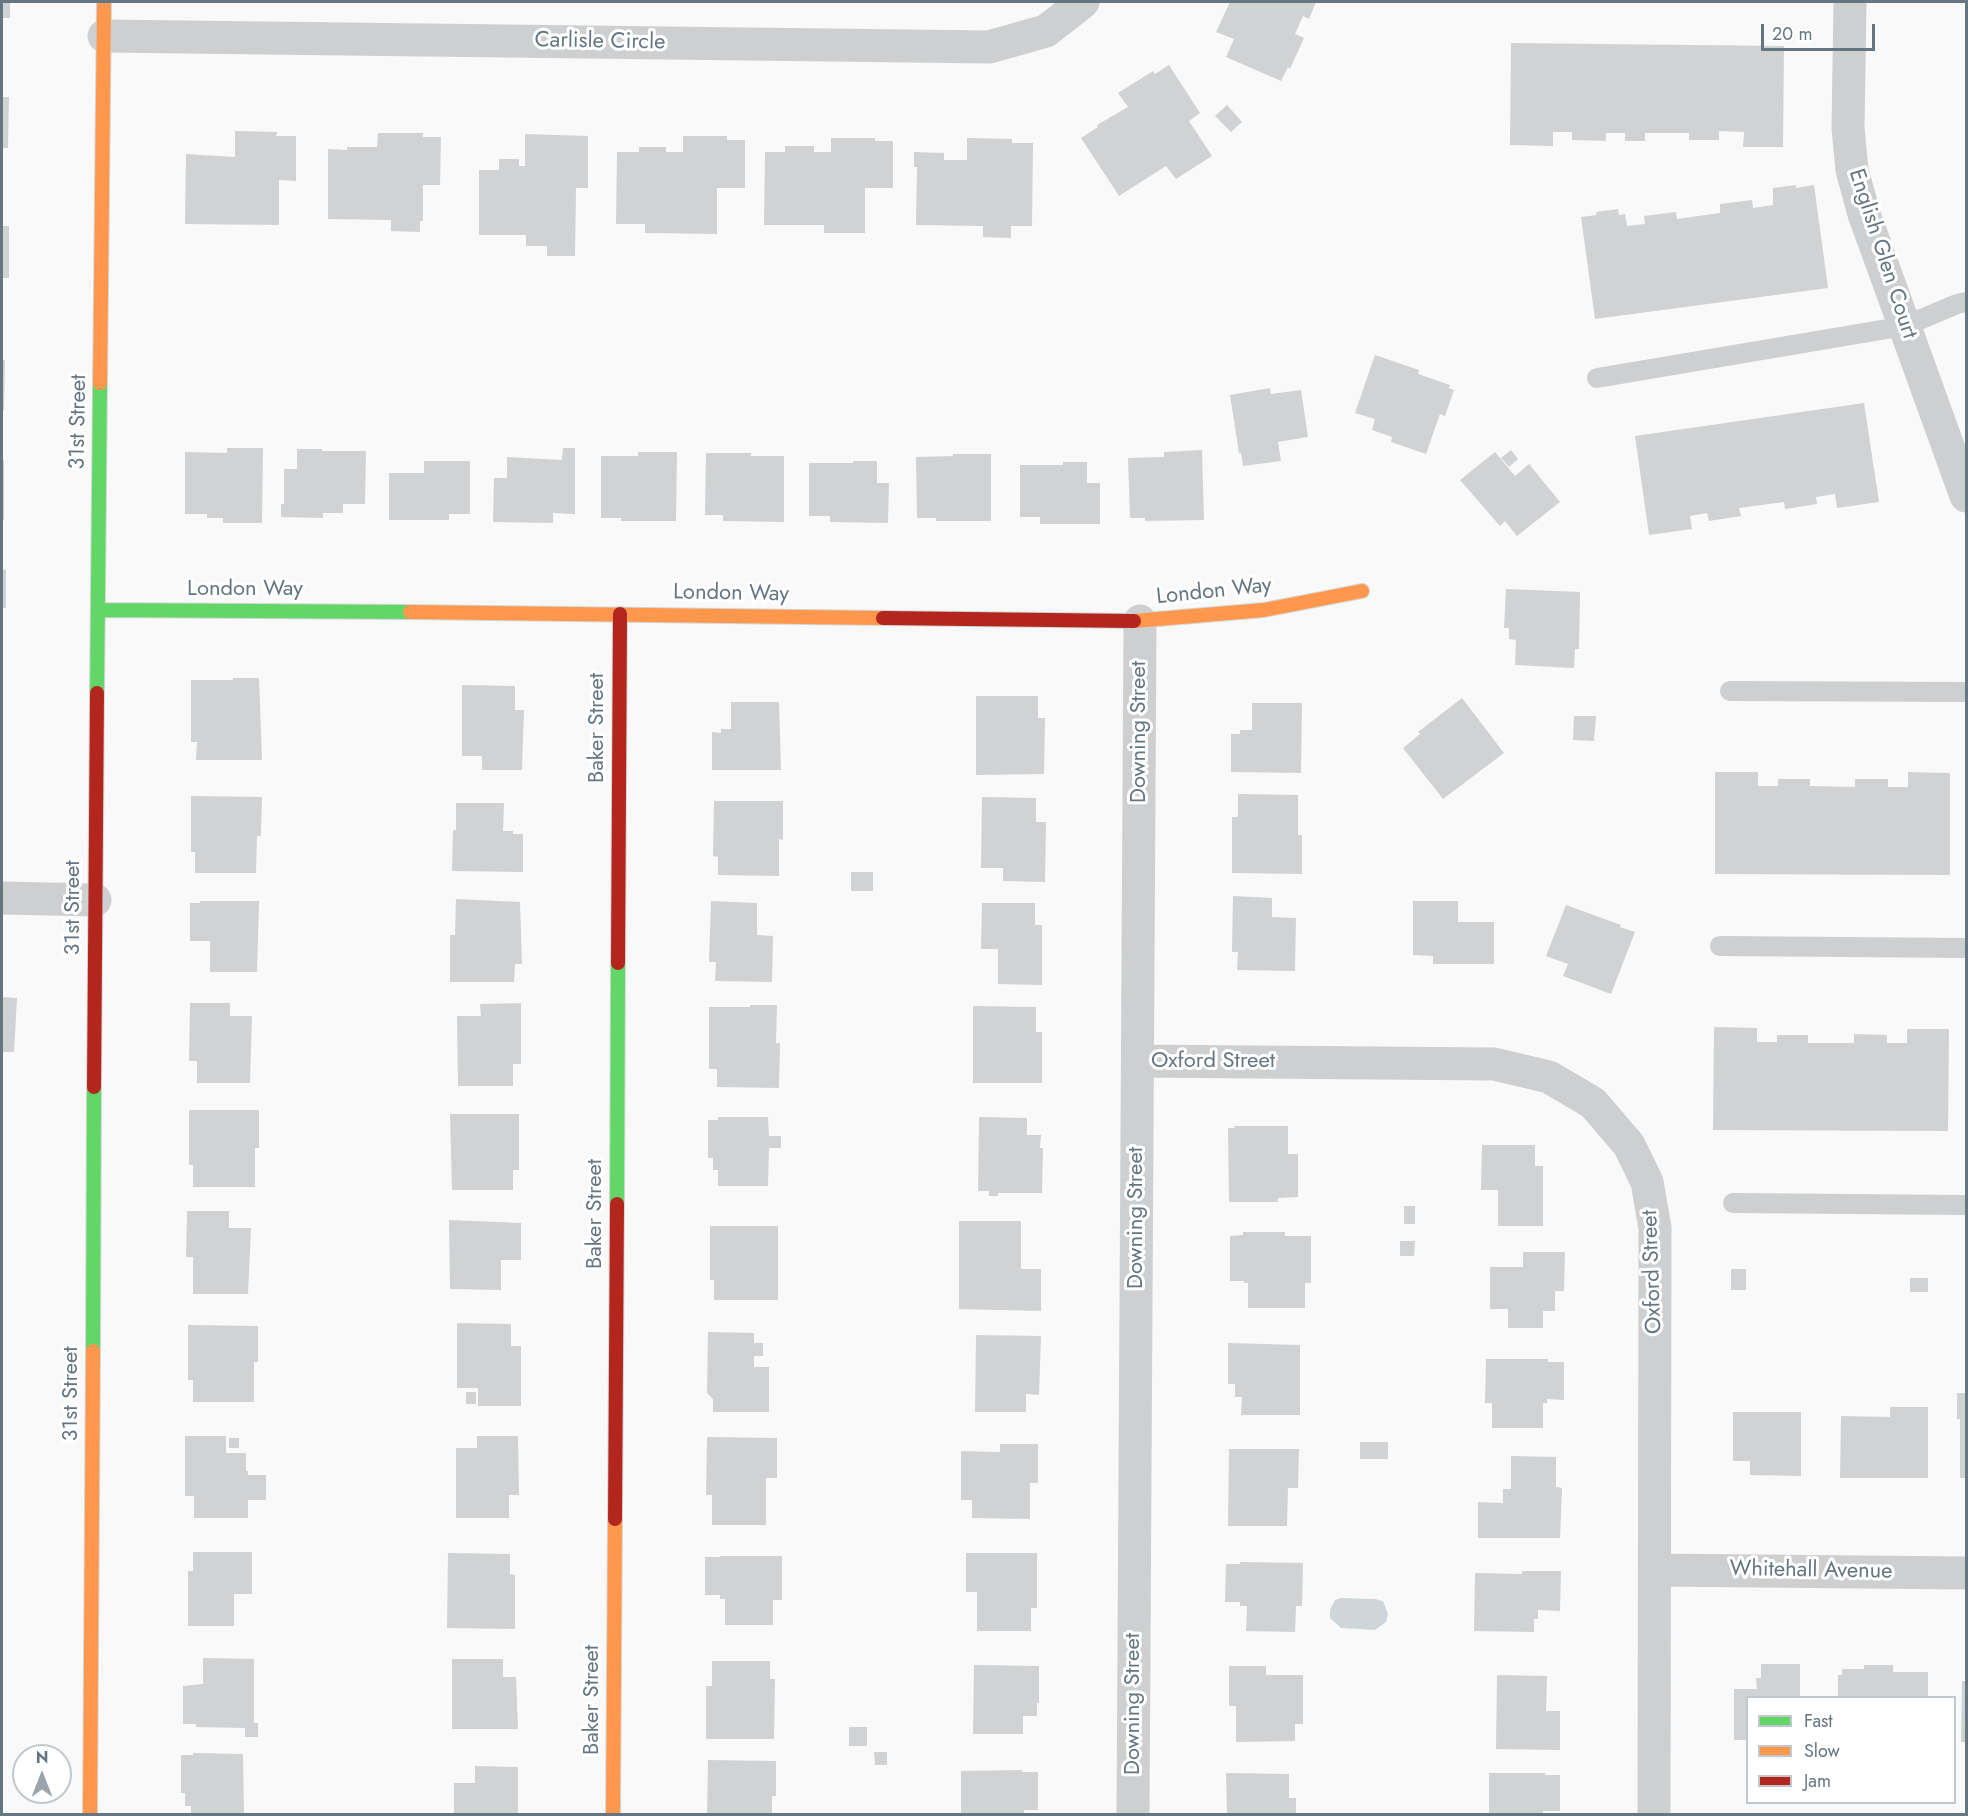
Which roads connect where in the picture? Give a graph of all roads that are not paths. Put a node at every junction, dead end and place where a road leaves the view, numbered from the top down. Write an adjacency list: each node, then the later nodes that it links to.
1 (104, 2): 4 (street, 31st Street)
2 (1083, 2): 4 (street, Carlisle Circle)
3 (1850, 2): 6 (street, English Glen Court)
4 (104, 36): 10 (street, 31st Street)
5 (1966, 302): 6 (lane)
6 (1905, 326): 7 (lane); 8 (street, English Glen Court)
7 (1597, 378)
8 (1966, 496)
9 (1362, 591): 12 (street, London Way)
10 (98, 610): 11 (street, London Way); 16 (street, 31st Street)
11 (620, 614): 12 (street, London Way); 25 (street, Baker Street)
12 (1140, 621): 19 (street, Downing Street)
13 (1730, 690): 14 (lane)
14 (1966, 692)
15 (2, 898): 16 (street)
16 (95, 900): 24 (street, 31st Street)
17 (1720, 946): 18 (lane)
18 (1966, 948)
19 (1138, 1061): 22 (street, Oxford Street); 26 (street, Downing Street)
20 (1733, 1203): 21 (lane)
21 (1966, 1205)
22 (1655, 1570): 23 (street, Whitehall Avenue); 27 (street, Oxford Street)
23 (1966, 1573)
24 (90, 1815)
25 (613, 1815)
26 (1133, 1815)
27 (1654, 1815)

